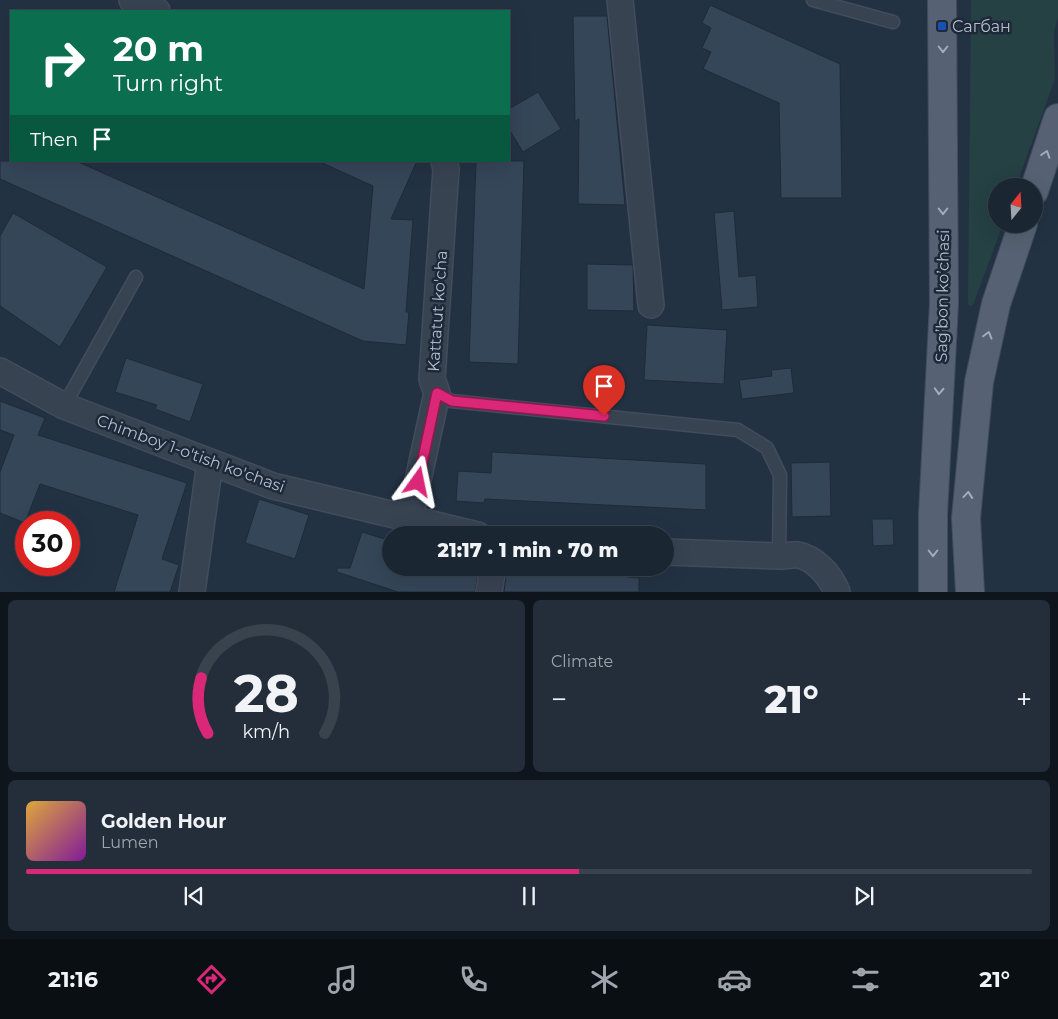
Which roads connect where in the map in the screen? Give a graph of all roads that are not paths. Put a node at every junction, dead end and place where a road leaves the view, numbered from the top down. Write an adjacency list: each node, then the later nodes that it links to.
1 (620, 0): 10 (street)
2 (813, 0): 4 (lane)
3 (942, 0): 23 (main road, Sag’bon ko’chasi, one-way to 23)
4 (893, 22)
5 (1058, 118): 7 (main road, one-way to 5)
6 (444, 162): 12 (street, Kattatut ko'cha)
7 (1038, 178)
8 (1020, 233): 24 (main road, one-way to 8)
9 (136, 277): 13 (lane)
10 (651, 305)
11 (0, 371): 13 (street, Chimboy 1-o'tish ko'chasi)
12 (437, 393): 15 (street, Kattatut ko'cha); 18 (lane)
13 (64, 406): 14 (street, Chimboy 1-o'tish ko'chasi)
14 (210, 462): 15 (street, Chimboy 1-o'tish ko'chasi); 20 (street)
15 (410, 518): 16 (street, Chimboy 1-o'tish ko'chasi)
16 (442, 526)
17 (674, 552): 18 (street)
18 (779, 556): 22 (street)
19 (492, 576): 21 (street)
20 (192, 592)
21 (489, 592)
22 (836, 592)
23 (933, 592)
24 (970, 592)

